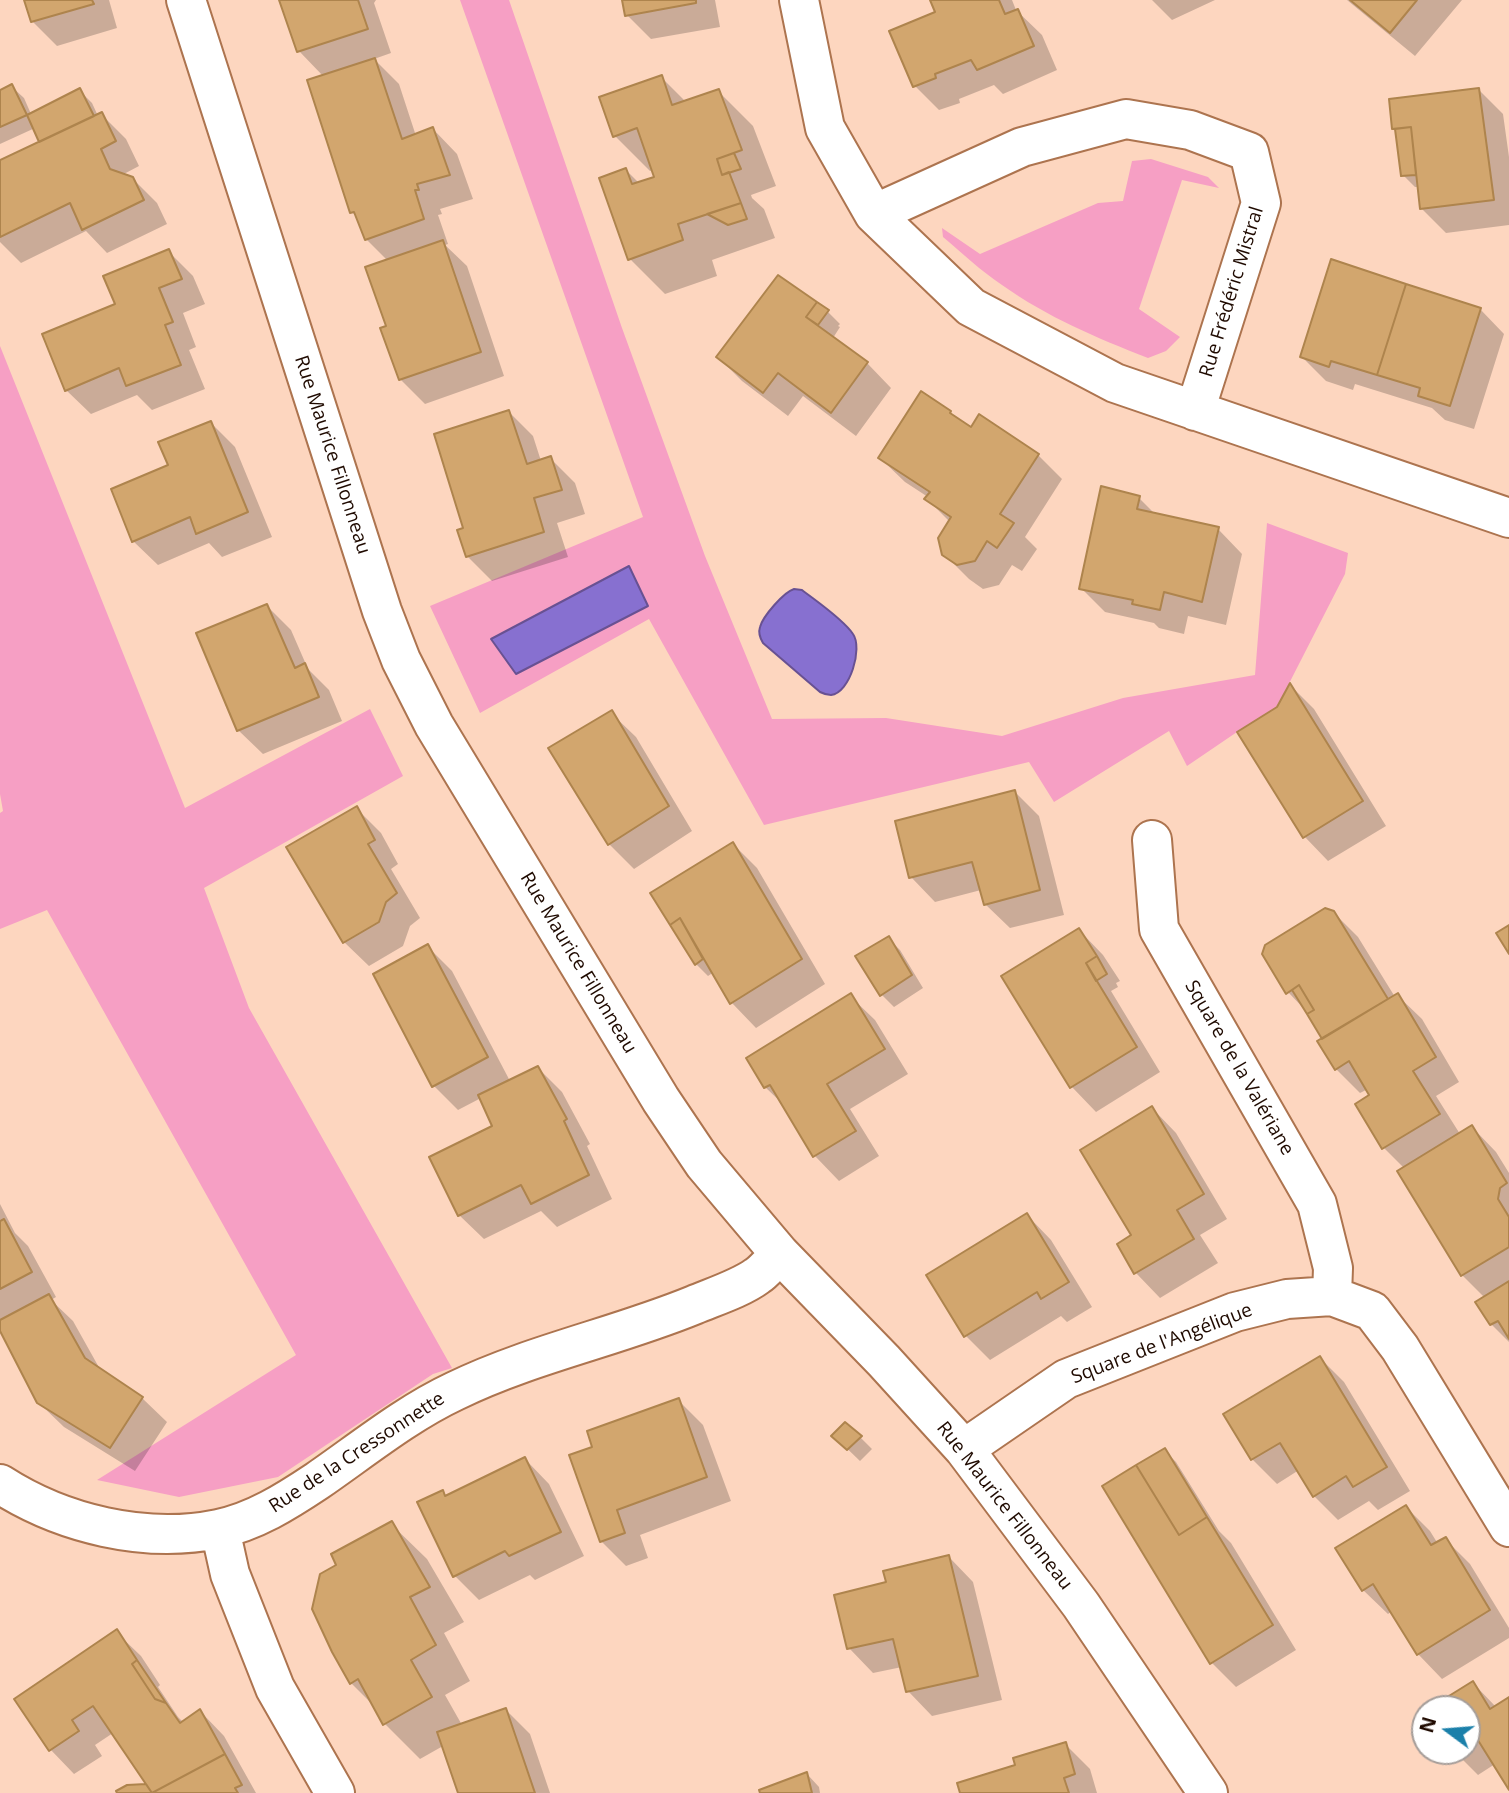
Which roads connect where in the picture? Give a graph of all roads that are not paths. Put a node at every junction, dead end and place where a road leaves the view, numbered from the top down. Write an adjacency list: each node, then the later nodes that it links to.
1 (186, 0): 7 (street, Rue Maurice Fillonneau)
2 (799, 0): 3 (street)
3 (874, 214): 4 (street); 4 (street, Rue Frédéric Mistral)
4 (1195, 411): 5 (street)
5 (1509, 519)
6 (1152, 840): 8 (street, Square de la Valériane)
7 (780, 1254): 9 (street, Rue Maurice Fillonneau); 12 (street, Rue de la Cressonnette)
8 (1332, 1296): 9 (street, Square de l'Angélique); 11 (street, Square de l'Angélique)
9 (964, 1448): 14 (street, Rue Maurice Fillonneau)
10 (0, 1484): 12 (street, Rue de la Cressonnette)
11 (1509, 1527)
12 (220, 1529): 13 (street)
13 (335, 1793)
14 (1208, 1793)

